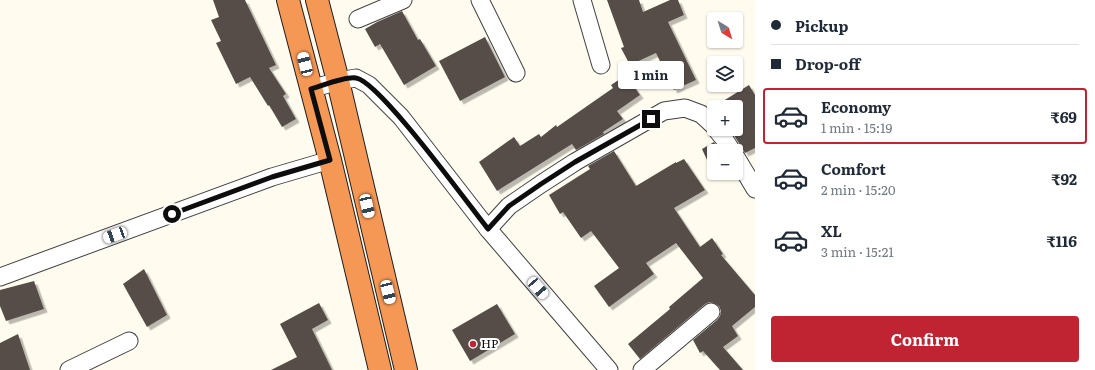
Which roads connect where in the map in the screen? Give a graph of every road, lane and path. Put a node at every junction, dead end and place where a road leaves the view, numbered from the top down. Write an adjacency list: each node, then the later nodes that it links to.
1 (288, 0): 10 (highway)
2 (317, 0): 9 (highway)
3 (403, 0): 6 (street)
4 (480, 0): 8 (street)
5 (582, 0): 7 (street)
6 (358, 19)
7 (601, 65)
8 (516, 73)
9 (338, 80): 10 (street); 15 (street); 21 (highway)
10 (311, 89): 12 (highway)
11 (707, 120): 15 (street)
12 (330, 160): 16 (street); 20 (highway)
13 (743, 168): 14 (street)
14 (755, 188)
15 (488, 229): 22 (street)
16 (0, 277)
17 (710, 312): 23 (street)
18 (129, 341): 19 (street)
19 (69, 370)
20 (380, 370)
21 (406, 370)
22 (609, 370)
23 (642, 370)

